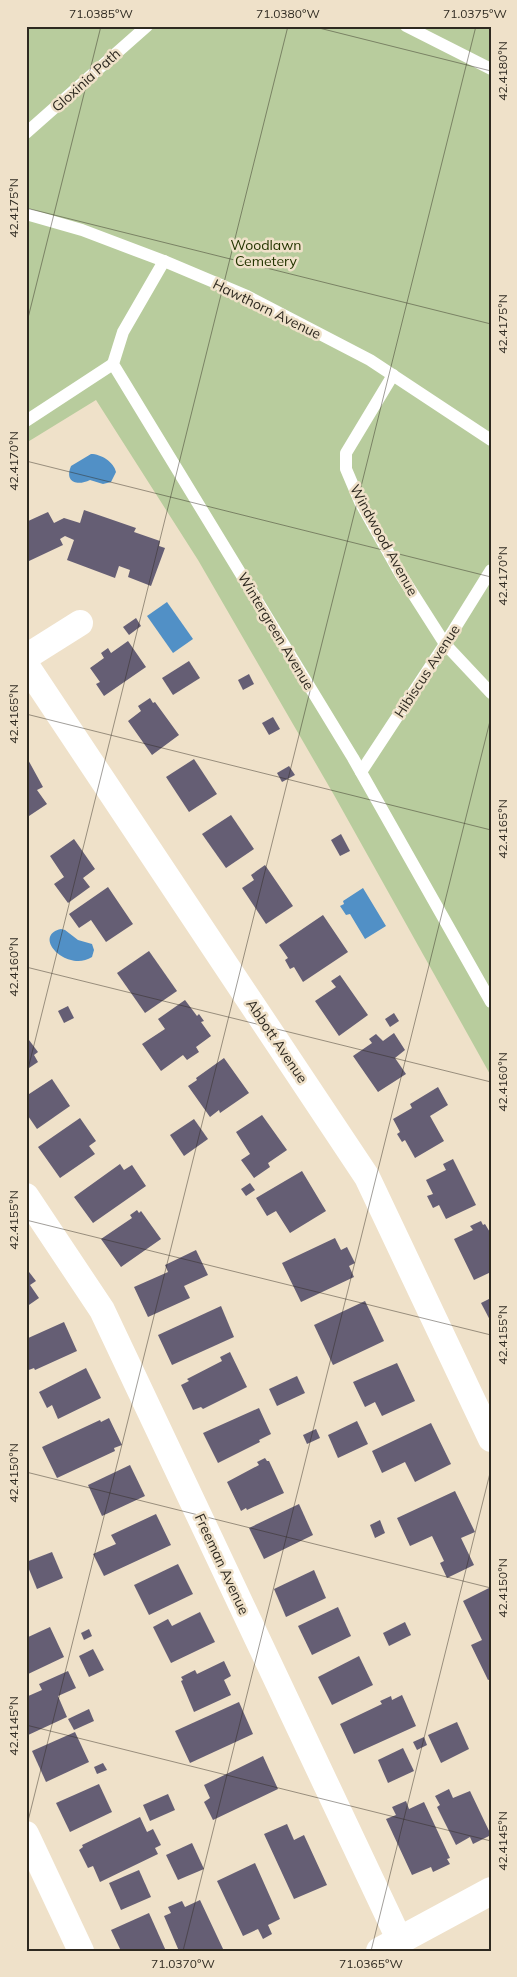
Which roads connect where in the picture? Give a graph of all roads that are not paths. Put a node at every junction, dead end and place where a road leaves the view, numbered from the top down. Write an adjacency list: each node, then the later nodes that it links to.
1 (147, 26): 4 (lane, Gloxinia Path)
2 (406, 26): 3 (lane)
3 (491, 68)
4 (26, 133)
5 (26, 214): 6 (lane, Hawthorn Avenue)
6 (164, 261): 7 (lane); 8 (lane, Hawthorn Avenue)
7 (113, 364): 9 (lane); 17 (lane, Wintergreen Avenue)
8 (393, 375): 10 (lane, Hawthorn Avenue); 13 (lane, Windwood Avenue)
9 (26, 421)
10 (491, 440)
11 (491, 570): 13 (lane, Hibiscus Avenue)
12 (80, 623): 14 (street)
13 (445, 644): 16 (lane, Windwood Avenue); 17 (lane, Hibiscus Avenue)
14 (26, 657)
15 (26, 665): 20 (street, Abbott Avenue)
16 (491, 693)
17 (361, 772): 18 (lane, Wintergreen Avenue)
18 (491, 1002)
19 (26, 1196): 23 (street, Freeman Avenue)
20 (491, 1438)
21 (26, 1834): 24 (street)
22 (488, 1899): 23 (main road)
23 (390, 1946)
24 (81, 1951)

